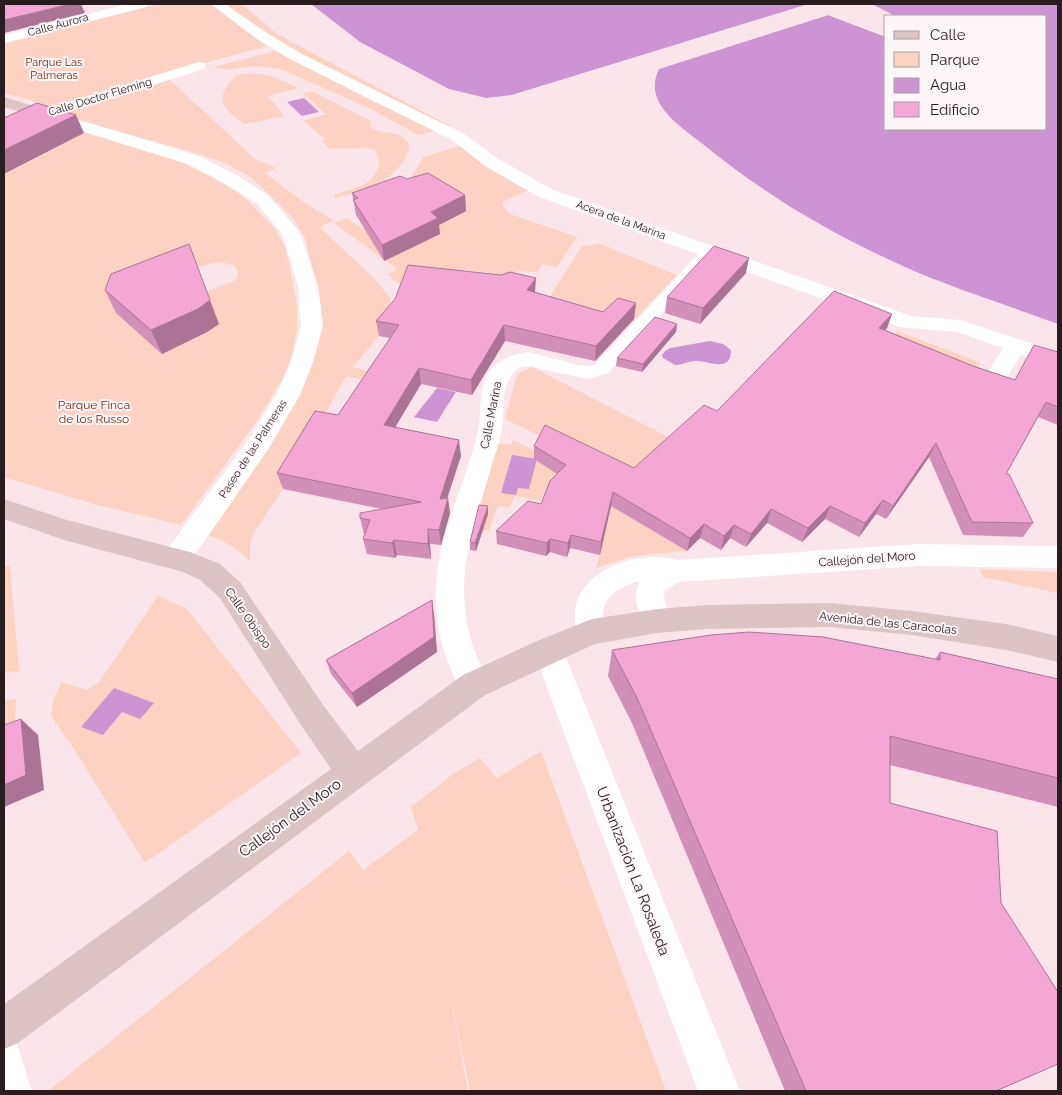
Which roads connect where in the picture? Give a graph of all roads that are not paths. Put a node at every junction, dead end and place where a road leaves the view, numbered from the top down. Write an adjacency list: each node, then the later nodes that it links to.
1 (142, 4): 3 (street, Calle Aurora)
2 (217, 4): 7 (street, Acera de la Marina)
3 (4, 39)
4 (199, 66): 6 (street, Calle Doctor Fleming)
5 (4, 102): 6 (street, Paseo de las Palmeras)
6 (36, 118): 14 (street, Paseo de las Palmeras)
7 (709, 252): 8 (street, Acera de la Marina); 10 (lane, Calle Marina)
8 (1016, 345): 9 (street, Acera de la Marina); 11 (street)
9 (1058, 360)
10 (563, 368): 20 (street, Calle Marina)
11 (994, 380)
12 (4, 510): 14 (street, Calle Obispo)
13 (1058, 557): 15 (street, Callejón del Moro)
14 (174, 559): 21 (street, Calle Obispo)
15 (677, 571): 16 (street, Callejón del Moro); 17 (street, Callejón del Moro)
16 (657, 621): 17 (street, Callejón del Moro); 18 (street, Avenida de las Caracolas)
17 (592, 632): 19 (street, Callejón del Moro)
18 (1058, 649)
19 (548, 650): 20 (street, Callejón del Moro); 25 (street, Urbanización La Rosaleda)
20 (474, 685): 21 (street, Callejón del Moro)
21 (353, 772): 22 (street, Callejón del Moro)
22 (4, 1029)
23 (4, 1053): 24 (lane)
24 (15, 1091)
25 (719, 1091)

